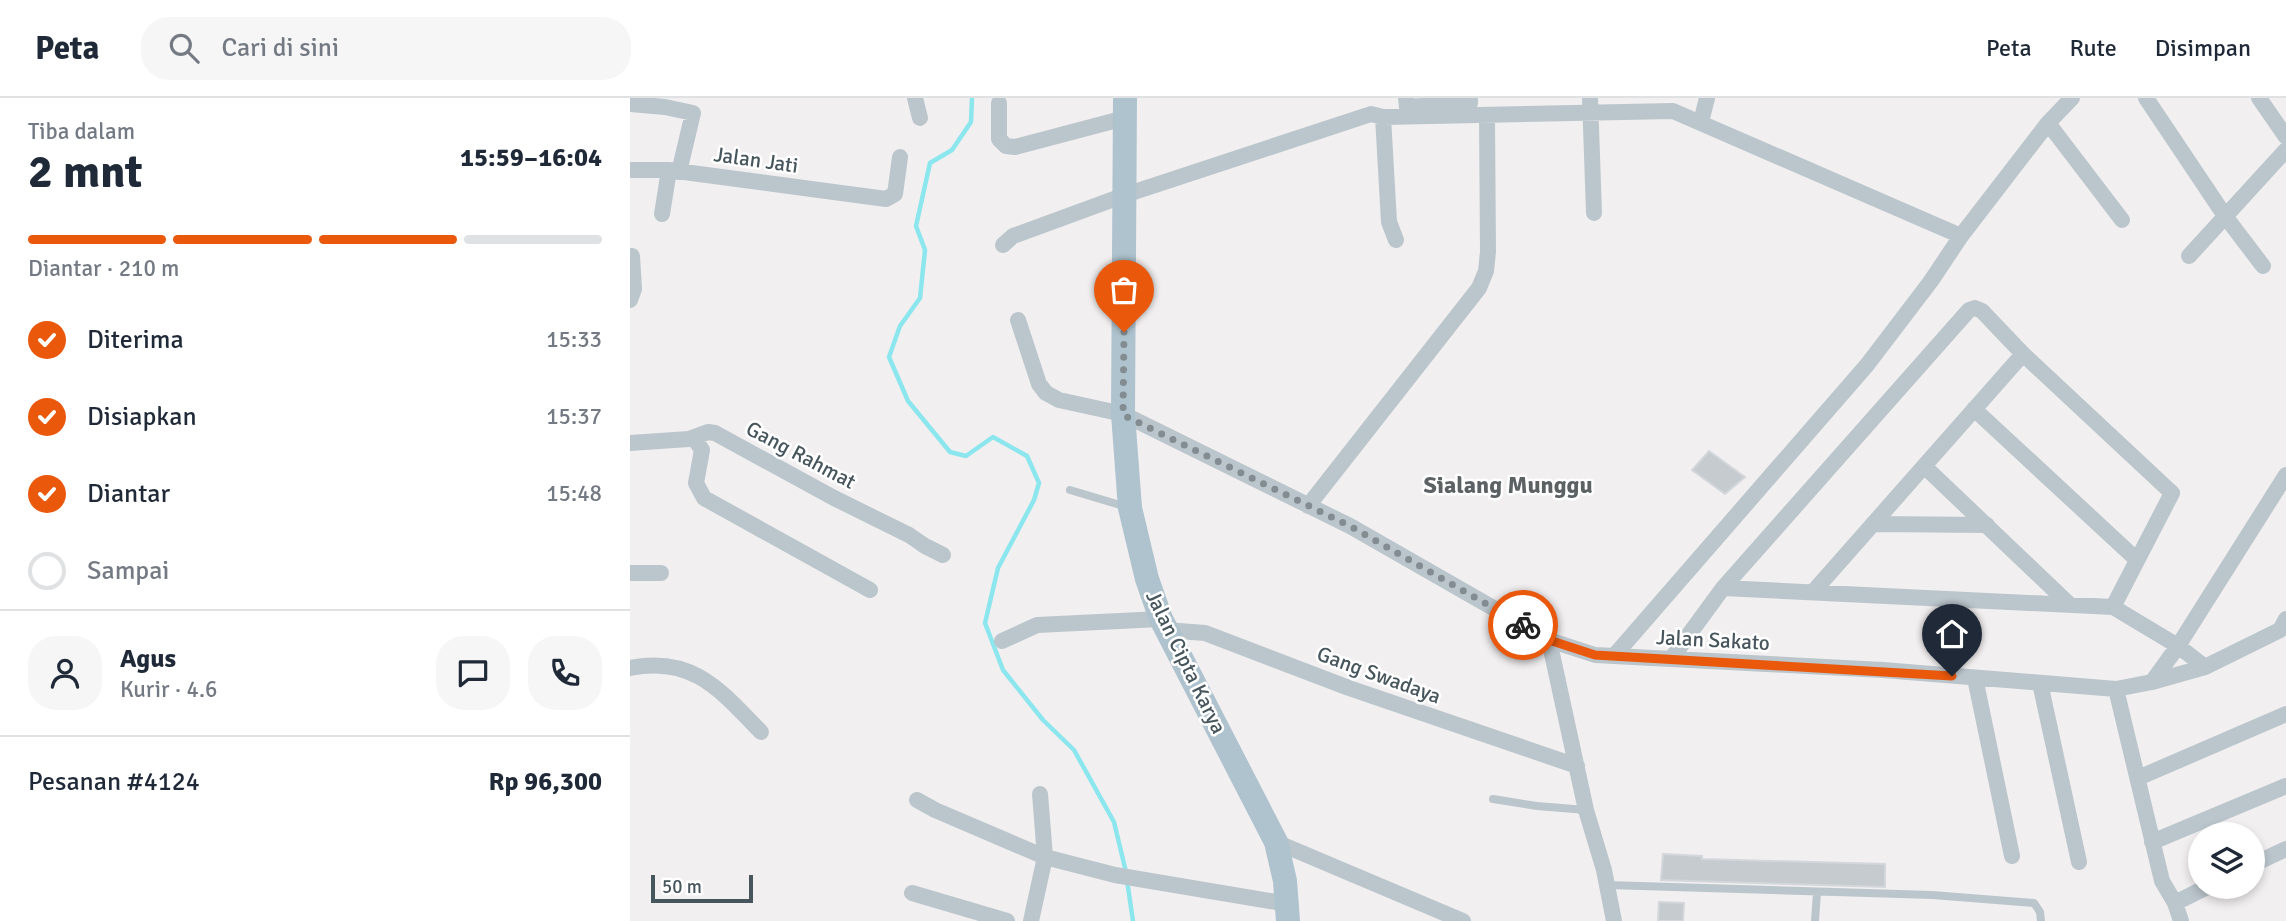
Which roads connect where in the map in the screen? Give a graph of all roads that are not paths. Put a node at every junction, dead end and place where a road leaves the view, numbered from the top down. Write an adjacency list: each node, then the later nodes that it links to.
1 (915, 98): 15 (street)
2 (1406, 98): 3 (street)
3 (1470, 98)
4 (1707, 98): 16 (street)
5 (2072, 98): 17 (street)
6 (2146, 98): 26 (street)
7 (2259, 98): 18 (street)
8 (999, 103): 12 (street)
9 (630, 104): 10 (street)
10 (693, 105): 22 (street)
11 (1590, 105): 14 (street); 16 (street); 24 (street)
12 (1125, 108): 23 (main road, Jalan Cipta Karya)
13 (1374, 110): 14 (street); 23 (street); 29 (street)
14 (1487, 115): 44 (street)
15 (920, 118)
16 (1701, 122): 28 (street)
17 (2048, 123): 27 (street); 28 (street)
18 (2286, 137)
19 (2286, 150): 26 (street)
20 (900, 157): 22 (street, Jalan Jati)
21 (630, 170): 22 (street, Jalan Jati)
22 (674, 171): 25 (street)
23 (1125, 195): 30 (street); 38 (main road, Jalan Cipta Karya)
24 (1594, 213)
25 (662, 214)
26 (2225, 216): 32 (street); 33 (street)
27 (2122, 220)
28 (1961, 236): 62 (street)
29 (1396, 240)
30 (1003, 245)
31 (632, 256): 34 (street)
32 (2189, 256)
33 (2263, 266)
34 (630, 300)
35 (1018, 320): 38 (street, Jalan Sakato)
36 (2022, 354): 37 (street); 49 (street); 52 (street)
37 (1974, 409): 41 (street); 49 (street)
38 (1123, 415): 44 (street, Jalan Sakato); 45 (main road, Jalan Cipta Karya)
39 (694, 438): 40 (street, Gang Rahmat); 48 (street, Gang Rahmat); 53 (street)
40 (630, 443)
41 (1924, 466): 46 (street); 47 (street)
42 (2286, 475): 61 (street)
43 (1070, 490): 45 (lane)
44 (1308, 506): 59 (street, Jalan Sakato)
45 (1130, 508): 58 (main road, Jalan Cipta Karya)
46 (1873, 524): 47 (street); 54 (street)
47 (1987, 525): 55 (street)
48 (943, 555)
49 (2137, 560): 56 (street)
50 (630, 573): 51 (street)
51 (661, 573)
52 (1723, 588): 54 (street); 63 (street)
53 (870, 590)
54 (1813, 593): 55 (street)
55 (2070, 605): 56 (street)
56 (2113, 607): 61 (street)
57 (2286, 619): 65 (street, Jalan Sakato)
58 (1164, 625): 60 (street, Gang Swadaya); 72 (street, Gang Swadaya); 79 (main road, Jalan Cipta Karya)
59 (1549, 640): 62 (street, Jalan Sakato); 72 (street)
60 (1002, 641)
61 (2178, 646): 65 (street); 67 (street)
62 (1614, 656): 63 (street, Jalan Sakato)
63 (1671, 659): 66 (street, Jalan Sakato)
64 (630, 667): 71 (street)
65 (2205, 667): 67 (street, Jalan Sakato)
66 (1975, 678): 68 (street, Jalan Sakato); 82 (street)
67 (2152, 682): 69 (street, Jalan Sakato)
68 (2040, 683): 69 (street, Jalan Sakato); 85 (street)
69 (2116, 690): 73 (street)
70 (2286, 714): 73 (street)
71 (761, 732)
72 (1577, 766): 78 (street)
73 (2138, 778): 80 (street)
74 (2286, 786): 80 (street)
75 (1040, 794): 83 (street)
76 (1493, 799): 78 (lane)
77 (918, 800): 83 (street)
78 (1586, 810): 86 (street)
79 (1276, 842): 91 (main road, Jalan Cipta Karya); 94 (street)
80 (2152, 842): 90 (street)
81 (2286, 849): 84 (street)
82 (2012, 856)
83 (1045, 858): 91 (street); 93 (street)
84 (2265, 859)
85 (2079, 862)
86 (1607, 885): 87 (lane); 95 (street)
87 (1817, 892): 96 (lane); 97 (lane)
88 (912, 893): 92 (street)
89 (2188, 896): 90 (street)
90 (2175, 903): 98 (street)
91 (1288, 913)
92 (1007, 921)
93 (1031, 921)
94 (1463, 921)
95 (1614, 921)
96 (1815, 921)
97 (2041, 921)
98 (2181, 921)

